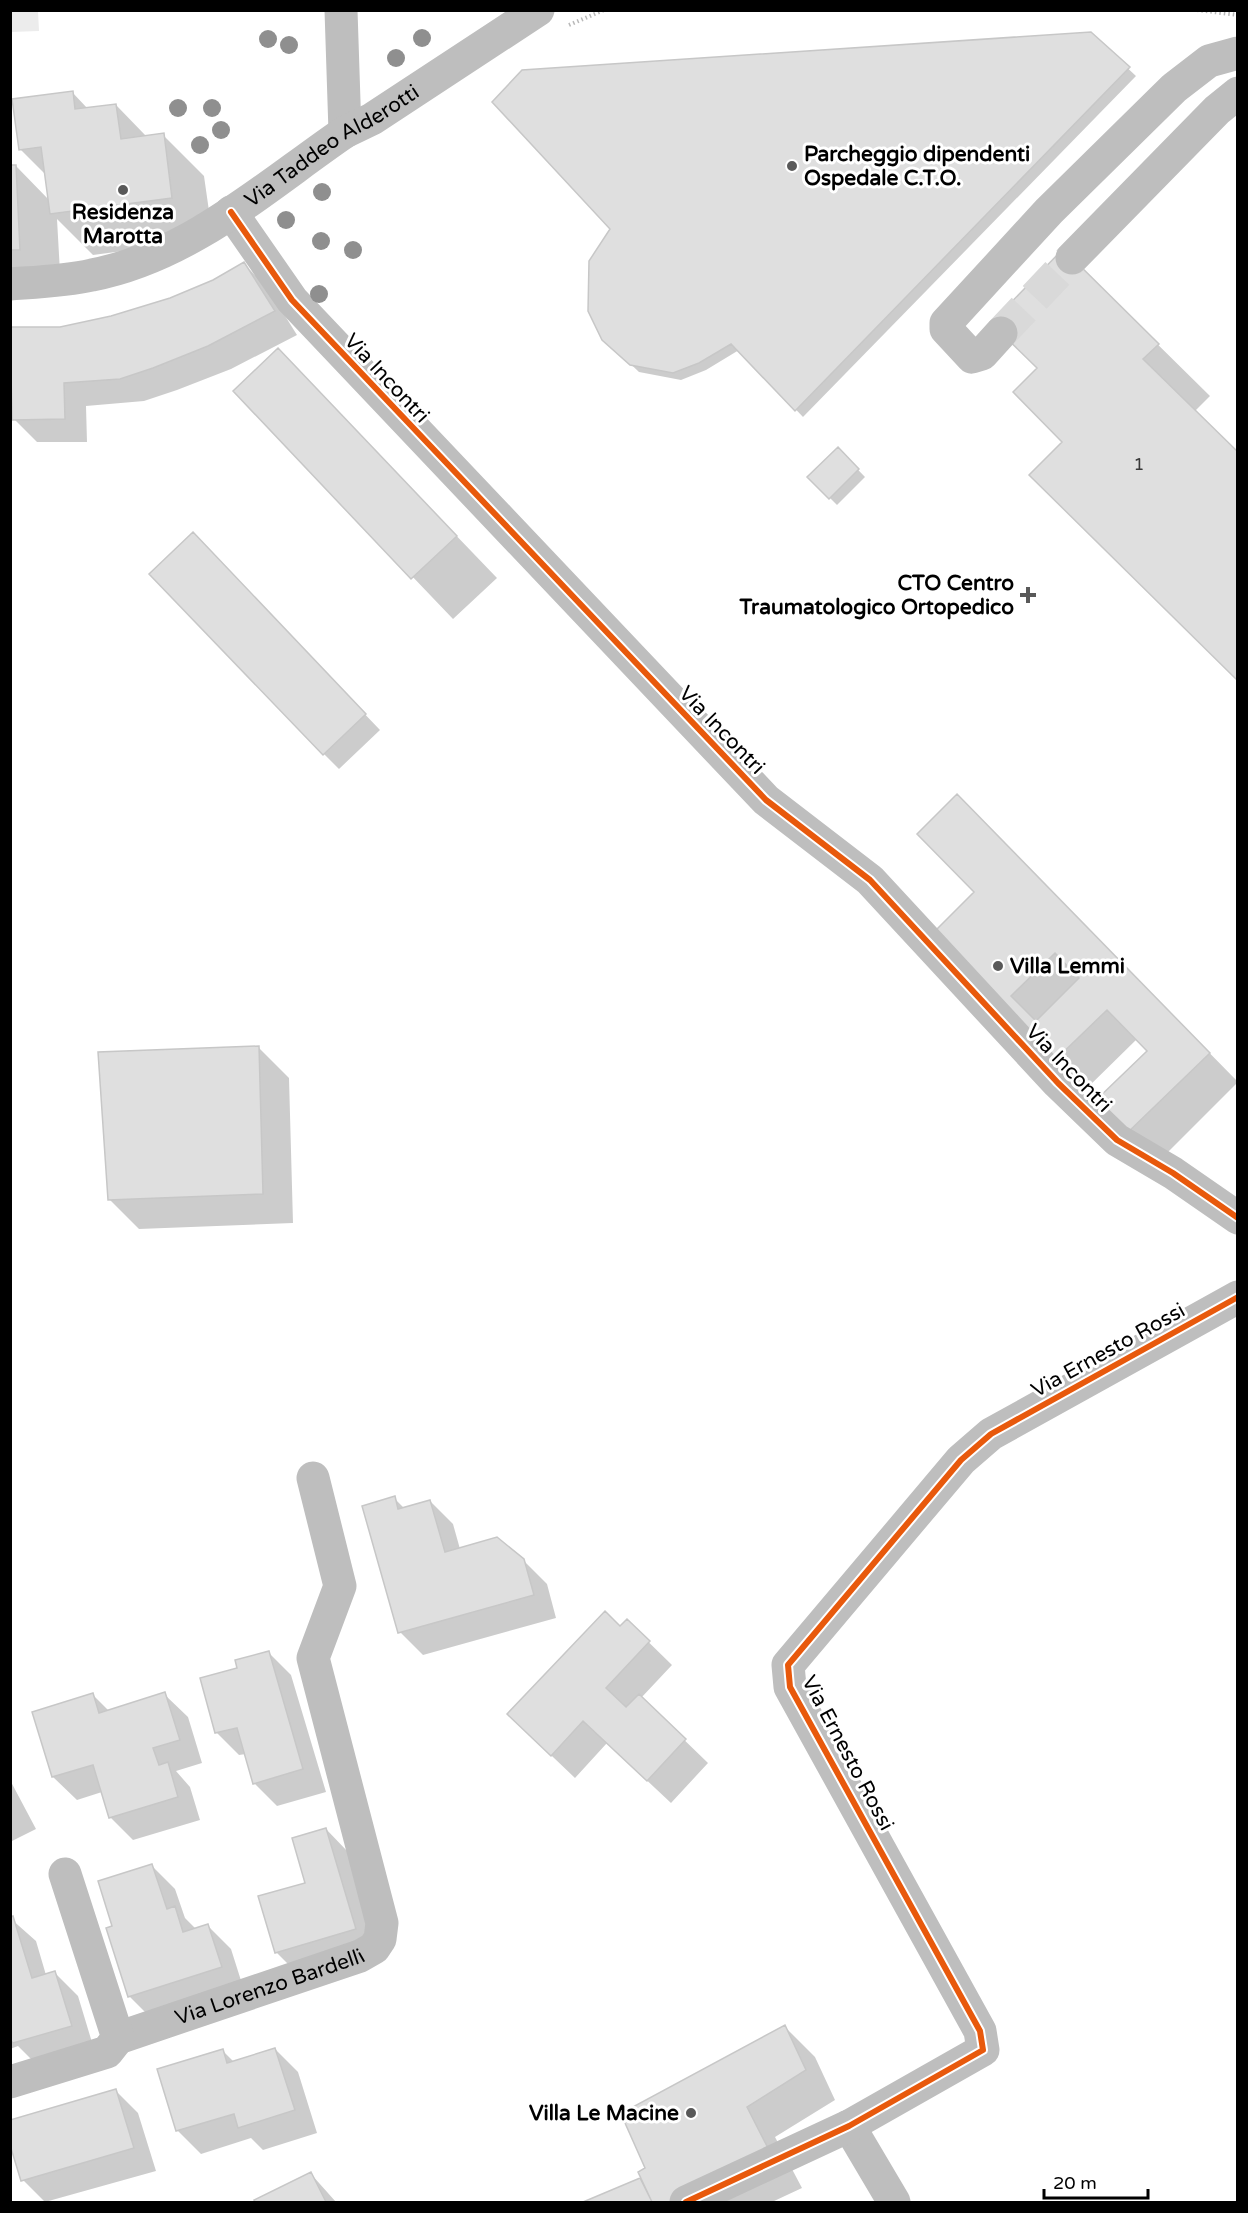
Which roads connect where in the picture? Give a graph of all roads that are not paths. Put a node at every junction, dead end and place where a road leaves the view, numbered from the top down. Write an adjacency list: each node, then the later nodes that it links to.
1 (340, 10): 5 (street)
2 (538, 10): 5 (street, Via Taddeo Alderotti)
3 (1238, 53): 9 (street)
4 (1238, 93): 7 (street)
5 (345, 132): 6 (street, Via Taddeo Alderotti)
6 (231, 212): 8 (street, Via Taddeo Alderotti); 10 (street, Via Incontri)
7 (1072, 258)
8 (10, 284)
9 (1001, 333)
10 (1238, 1218)
11 (1238, 1297): 16 (street, Via Ernesto Rossi)
12 (313, 1478): 14 (street, Via Lorenzo Bardelli)
13 (64, 1874): 14 (street)
14 (118, 2038): 15 (street, Via Lorenzo Bardelli)
15 (10, 2082)
16 (849, 2126): 17 (street); 18 (street)
17 (686, 2202)
18 (894, 2202)

